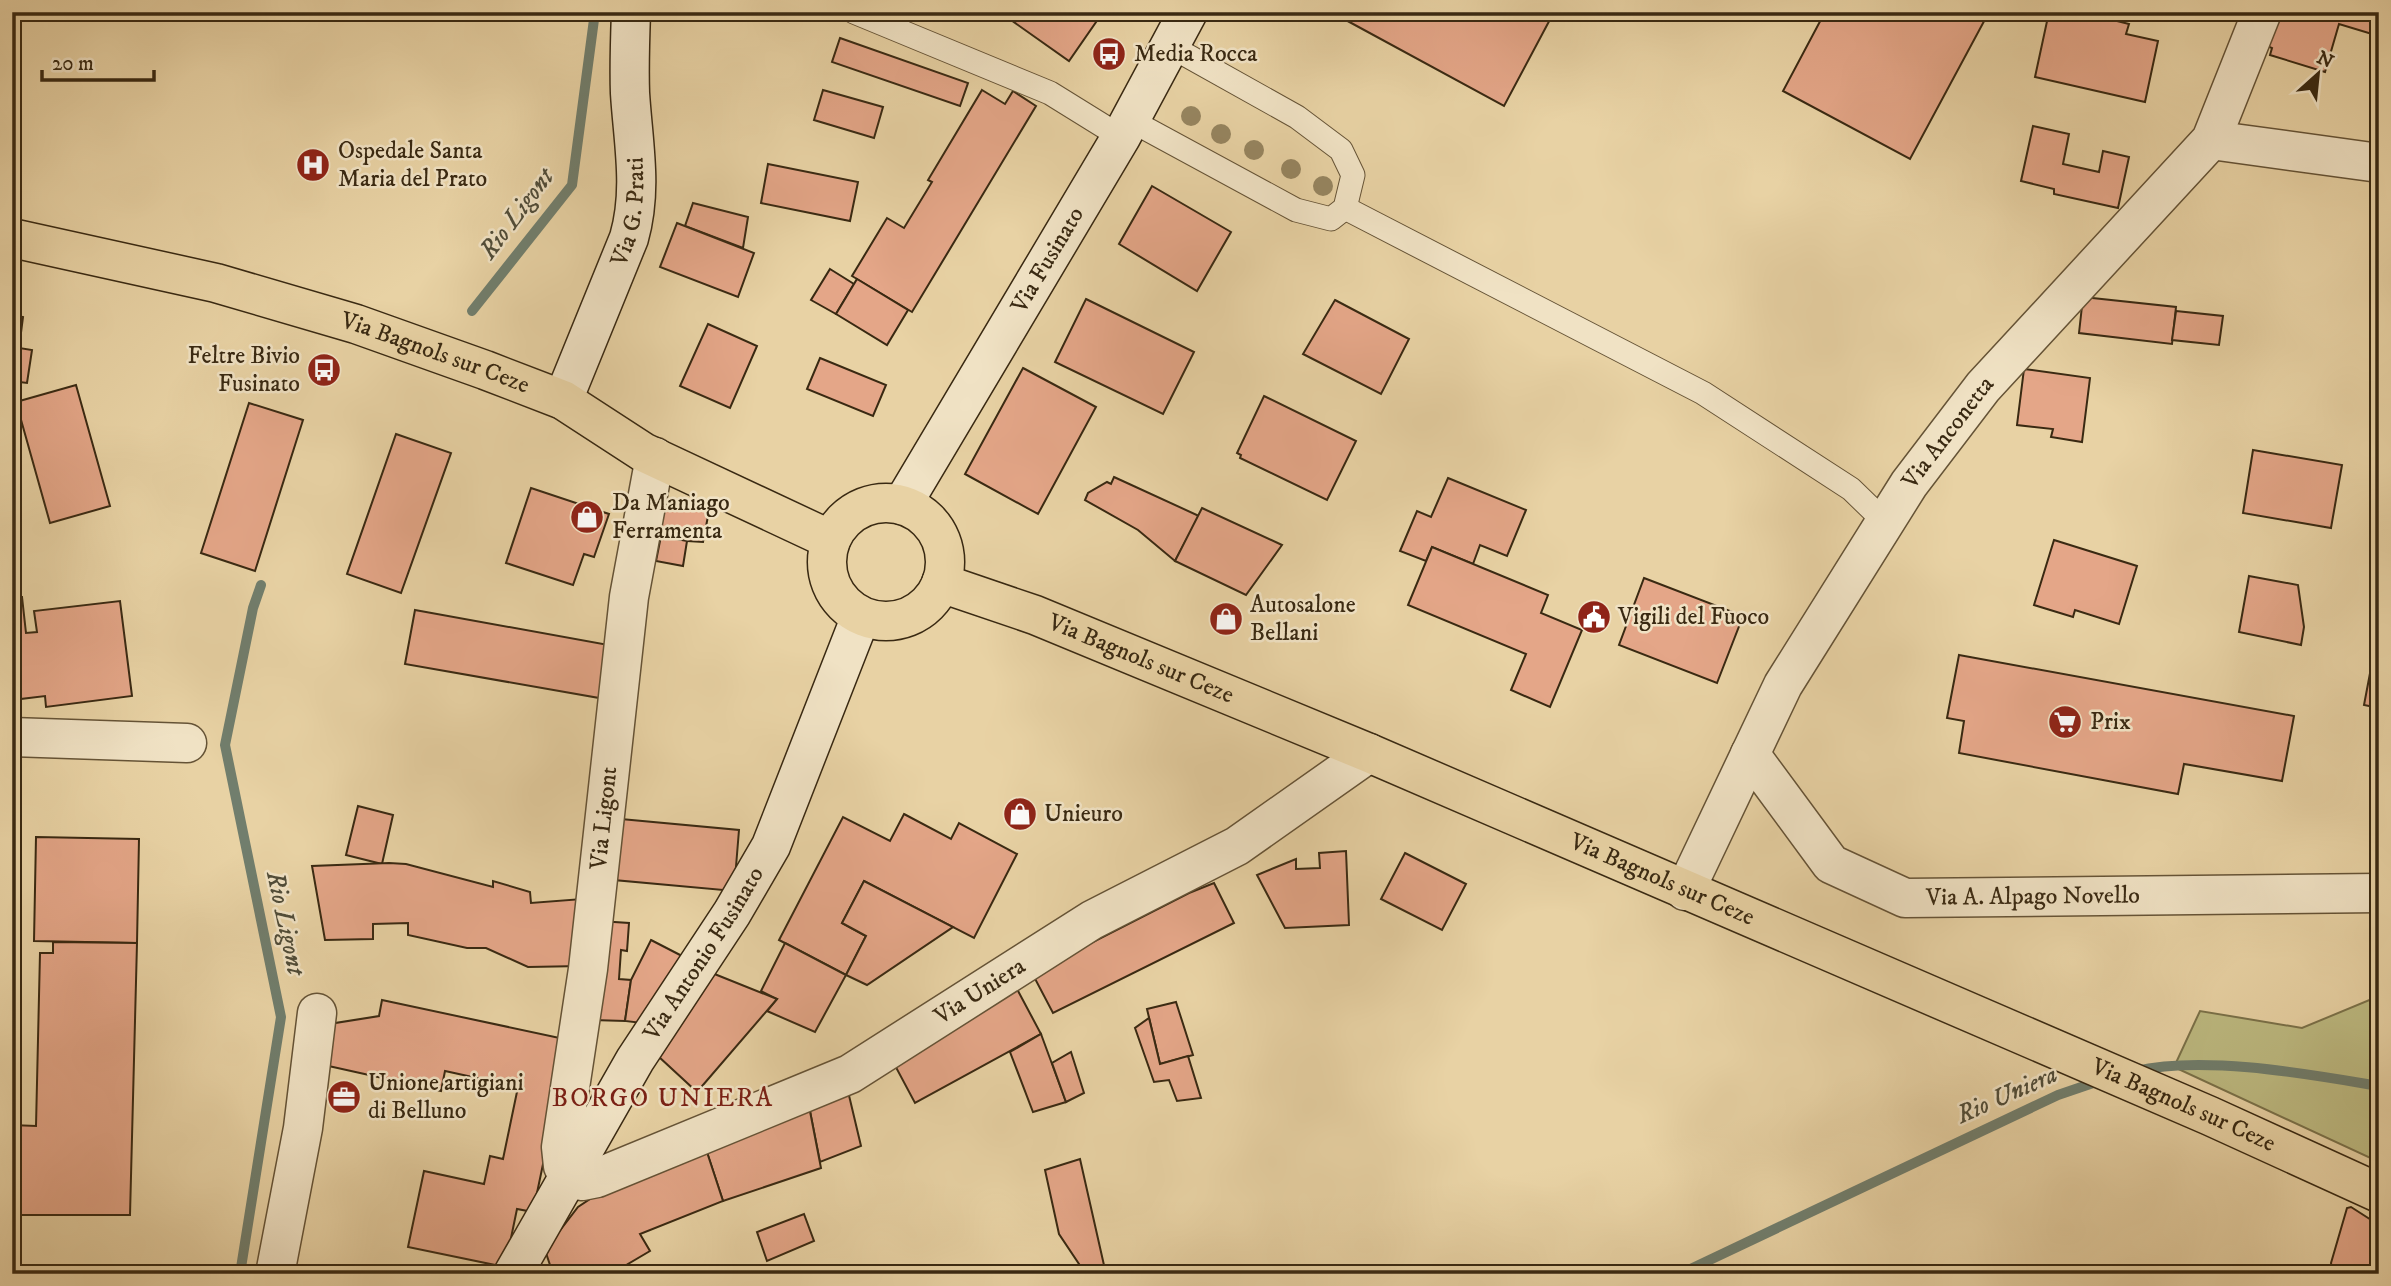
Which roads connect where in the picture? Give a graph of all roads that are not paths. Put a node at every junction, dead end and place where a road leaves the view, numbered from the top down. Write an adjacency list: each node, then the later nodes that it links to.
1 (631, 12): 11 (street, Via G. Prati)
2 (855, 12): 6 (lane)
3 (1188, 12): 5 (street, Via Fusinato)
4 (2262, 12): 7 (street, Via Anconetta)
5 (1170, 46): 6 (street, Via Fusinato); 9 (lane)
6 (1125, 129): 9 (lane); 13 (street, Via Fusinato)
7 (2211, 140): 8 (street); 14 (street, Via Anconetta)
8 (2379, 163)
9 (1345, 208): 14 (lane)
10 (12, 238): 11 (main road, Via Bagnols sur Ceze)
11 (563, 400): 12 (main road, Via Bagnols sur Ceze)
12 (655, 457): 15 (main road, Via Bagnols sur Ceze); 25 (street, Via Ligont)
13 (901, 505): 15 (main road); 16 (main road)
14 (1885, 522): 21 (street, Via Anconetta)
15 (831, 540): 17 (main road)
16 (941, 583): 17 (main road); 20 (main road, Via Bagnols sur Ceze)
17 (861, 616): 25 (street, Via Antonio Fusinato)
18 (12, 737): 19 (street)
19 (187, 743)
20 (1368, 753): 22 (main road, Via Bagnols sur Ceze); 25 (street, Via Uniera)
21 (1750, 754): 22 (street, Via Anconetta); 23 (street, Via A. Alpago Novello)
22 (1685, 891): 26 (main road, Via Bagnols sur Ceze)
23 (2379, 893)
24 (317, 1013): 27 (street)
25 (569, 1179): 28 (street, Via Antonio Fusinato)
26 (2379, 1193)
27 (275, 1274)
28 (513, 1274)

